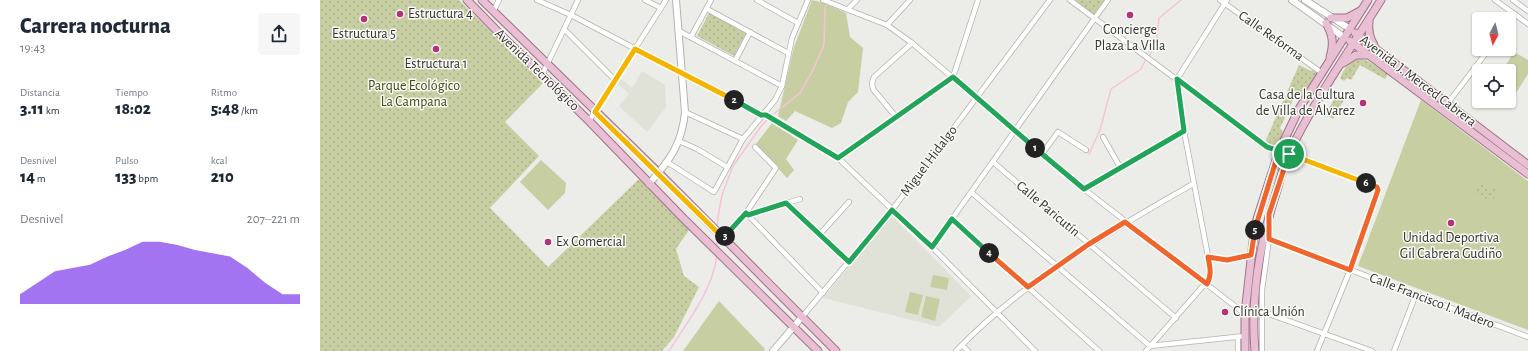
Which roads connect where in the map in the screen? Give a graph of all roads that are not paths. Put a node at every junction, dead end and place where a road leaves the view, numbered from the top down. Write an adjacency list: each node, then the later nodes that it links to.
1 (467, 0): 63 (main road, Avenida Tecnológico)
2 (482, 0): 32 (main road, Avenida Tecnológico)
3 (499, 0): 32 (street)
4 (537, 0): 34 (street)
5 (578, 0): 34 (street)
6 (645, 0): 27 (street)
7 (666, 0): 27 (street)
8 (676, 0): 45 (street)
9 (712, 0): 28 (street)
10 (757, 0): 39 (street)
11 (808, 0): 39 (street)
12 (823, 0): 29 (street)
13 (857, 0): 29 (street)
14 (910, 0): 42 (street)
15 (978, 0): 64 (street)
16 (1050, 0): 68 (street, Miguel Hidalgo)
17 (1070, 0): 36 (street)
18 (1108, 0): 36 (street)
19 (1220, 0): 25 (street, Calle Reforma)
20 (1292, 0): 26 (street, Avenida J. Merced Cabrera)
21 (1368, 0): 30 (main road)
22 (1381, 0): 38 (main road)
23 (1496, 0): 33 (street)
24 (1513, 0): 31 (street)
25 (1226, 2): 62 (street, Calle Reforma); 65 (street)
26 (1302, 2): 37 (street, Avenida J. Merced Cabrera); 40 (street, Avenida J. Merced Cabrera)
27 (661, 8): 52 (street)
28 (707, 9): 46 (street); 48 (street)
29 (848, 9): 42 (street)
30 (1362, 10): 37 (main road); 44 (main road)
31 (1528, 11)
32 (493, 12): 59 (main road, Avenida Tecnológico)
33 (1512, 12)
34 (571, 15): 43 (street); 52 (street)
35 (1516, 15): 41 (street)
36 (1096, 16): 65 (street); 76 (street)
37 (1331, 18): 44 (street, Avenida J. Merced Cabrera)
38 (1370, 18): 47 (main road); 53 (main road)
39 (798, 23): 54 (street)
40 (1326, 24): 49 (street, Avenida J. Merced Cabrera); 58 (main road)
41 (1528, 24)
42 (887, 25): 50 (street)
43 (564, 29): 59 (street); 66 (street)
44 (1350, 29): 47 (main road, Avenida J. Merced Cabrera); 49 (main road)
45 (679, 31): 48 (street); 61 (street)
46 (750, 32): 54 (street); 57 (street)
47 (1358, 35): 51 (main road); 53 (main road, Avenida J. Merced Cabrera)
48 (691, 37): 57 (street)
49 (1345, 38): 51 (main road); 58 (main road)
50 (912, 43): 64 (street); 73 (street)
51 (1353, 44): 55 (main road); 60 (main road)
52 (635, 49): 61 (street); 66 (street)
53 (1377, 49): 69 (main road, Avenida J. Merced Cabrera)
54 (788, 53): 67 (street)
55 (1370, 55): 60 (main road); 78 (main road)
56 (1484, 56): 69 (street)
57 (735, 61): 67 (street)
58 (1329, 62): 62 (main road)
59 (547, 64): 63 (street); 70 (main road, Avenida Tecnológico)
60 (1338, 67): 86 (main road)
61 (682, 73): 71 (street); 72 (street)
62 (1322, 73): 84 (main road)
63 (542, 74): 74 (main road, Avenida Tecnológico)
64 (953, 77): 68 (street); 73 (street)
65 (1177, 79): 77 (street); 84 (street)
66 (615, 80): 70 (street)
67 (782, 86): 72 (street)
68 (977, 97): 76 (street); 102 (street, Miguel Hidalgo)
69 (1448, 103): 75 (main road, Avenida J. Merced Cabrera)
70 (595, 112): 74 (street); 93 (main road, Avenida Tecnológico)
71 (685, 112): 80 (street); 81 (street)
72 (764, 115): 80 (street); 87 (street)
73 (896, 117): 87 (street)
74 (589, 121): 95 (main road, Avenida Tecnológico)
75 (1478, 127): 78 (main road); 90 (main road, Avenida J. Merced Cabrera)
76 (1015, 130): 85 (street); 89 (street)
77 (1184, 131): 92 (street); 96 (street)
78 (1472, 133): 94 (main road)
79 (1103, 137): 92 (street)
80 (743, 139): 91 (street)
81 (680, 141): 88 (street); 91 (street)
82 (756, 147): 103 (street)
83 (1086, 150): 85 (street)
84 (1279, 151): 86 (street); 112 (main road)
85 (1042, 154): 97 (street)
86 (1289, 154): 104 (main road); 116 (street)
87 (838, 158): 102 (street)
88 (667, 162): 91 (street); 93 (street)
89 (993, 162): 98 (street); 110 (street, Calle Paricutín)
90 (1528, 165)
91 (726, 167)
92 (1120, 167): 97 (street)
93 (658, 173): 95 (street); 108 (main road, Avenida Tecnológico)
94 (1528, 174)
95 (649, 184): 126 (main road, Avenida Tecnológico)
96 (1193, 184): 106 (street); 113 (street)
97 (1084, 189): 106 (street)
98 (971, 192): 105 (street); 115 (street)
99 (800, 198): 101 (street)
100 (849, 202): 107 (street)
101 (786, 203): 103 (street); 107 (street)
102 (892, 210): 111 (street); 114 (street, Miguel Hidalgo)
103 (747, 214): 108 (street); 119 (street)
104 (1269, 214): 109 (street); 142 (main road)
105 (952, 219): 111 (street); 118 (street)
106 (1125, 222): 110 (street); 117 (street)
107 (820, 234): 114 (street)
108 (722, 237): 124 (main road, Avenida Tecnológico)
109 (1269, 239): 116 (street, Calle Francisco I. Madero); 121 (street)
110 (1089, 244): 115 (street); 125 (street, Calle Paricutín)
111 (932, 247): 122 (street)
112 (1251, 255): 113 (street); 123 (main road)
113 (1208, 257): 117 (street)
114 (849, 262): 119 (street, Miguel Hidalgo)
115 (1057, 266): 118 (street); 131 (street)
116 (1350, 270): 120 (street, Calle Francisco I. Madero); 127 (street)
117 (1207, 284): 123 (street); 125 (street)
118 (1028, 287): 122 (street); 138 (street)
119 (823, 292): 124 (street, Miguel Hidalgo)
120 (1416, 294): 128 (street, Calle Francisco I. Madero); 146 (street)
121 (1261, 311): 127 (street); 143 (street)
122 (996, 312): 130 (street); 137 (street)
123 (1245, 314): 129 (main road)
124 (802, 317): 126 (street); 134 (main road, Avenida Tecnológico)
125 (1176, 318): 131 (street)
126 (794, 327): 132 (street); 133 (main road, Avenida Tecnológico)
127 (1324, 334): 144 (street); 145 (street)
128 (1528, 336)
129 (1241, 337): 131 (street); 140 (street); 141 (main road)
130 (962, 344): 135 (street); 136 (street)
131 (1150, 346): 139 (street)
132 (773, 351)
133 (818, 351)
134 (836, 351)
135 (956, 351)
136 (968, 351)
137 (1035, 351)
138 (1099, 351)
139 (1146, 351)
140 (1238, 351)
141 (1245, 351)
142 (1255, 351)
143 (1262, 351)
144 (1317, 351)
145 (1372, 351)
146 (1394, 351)

